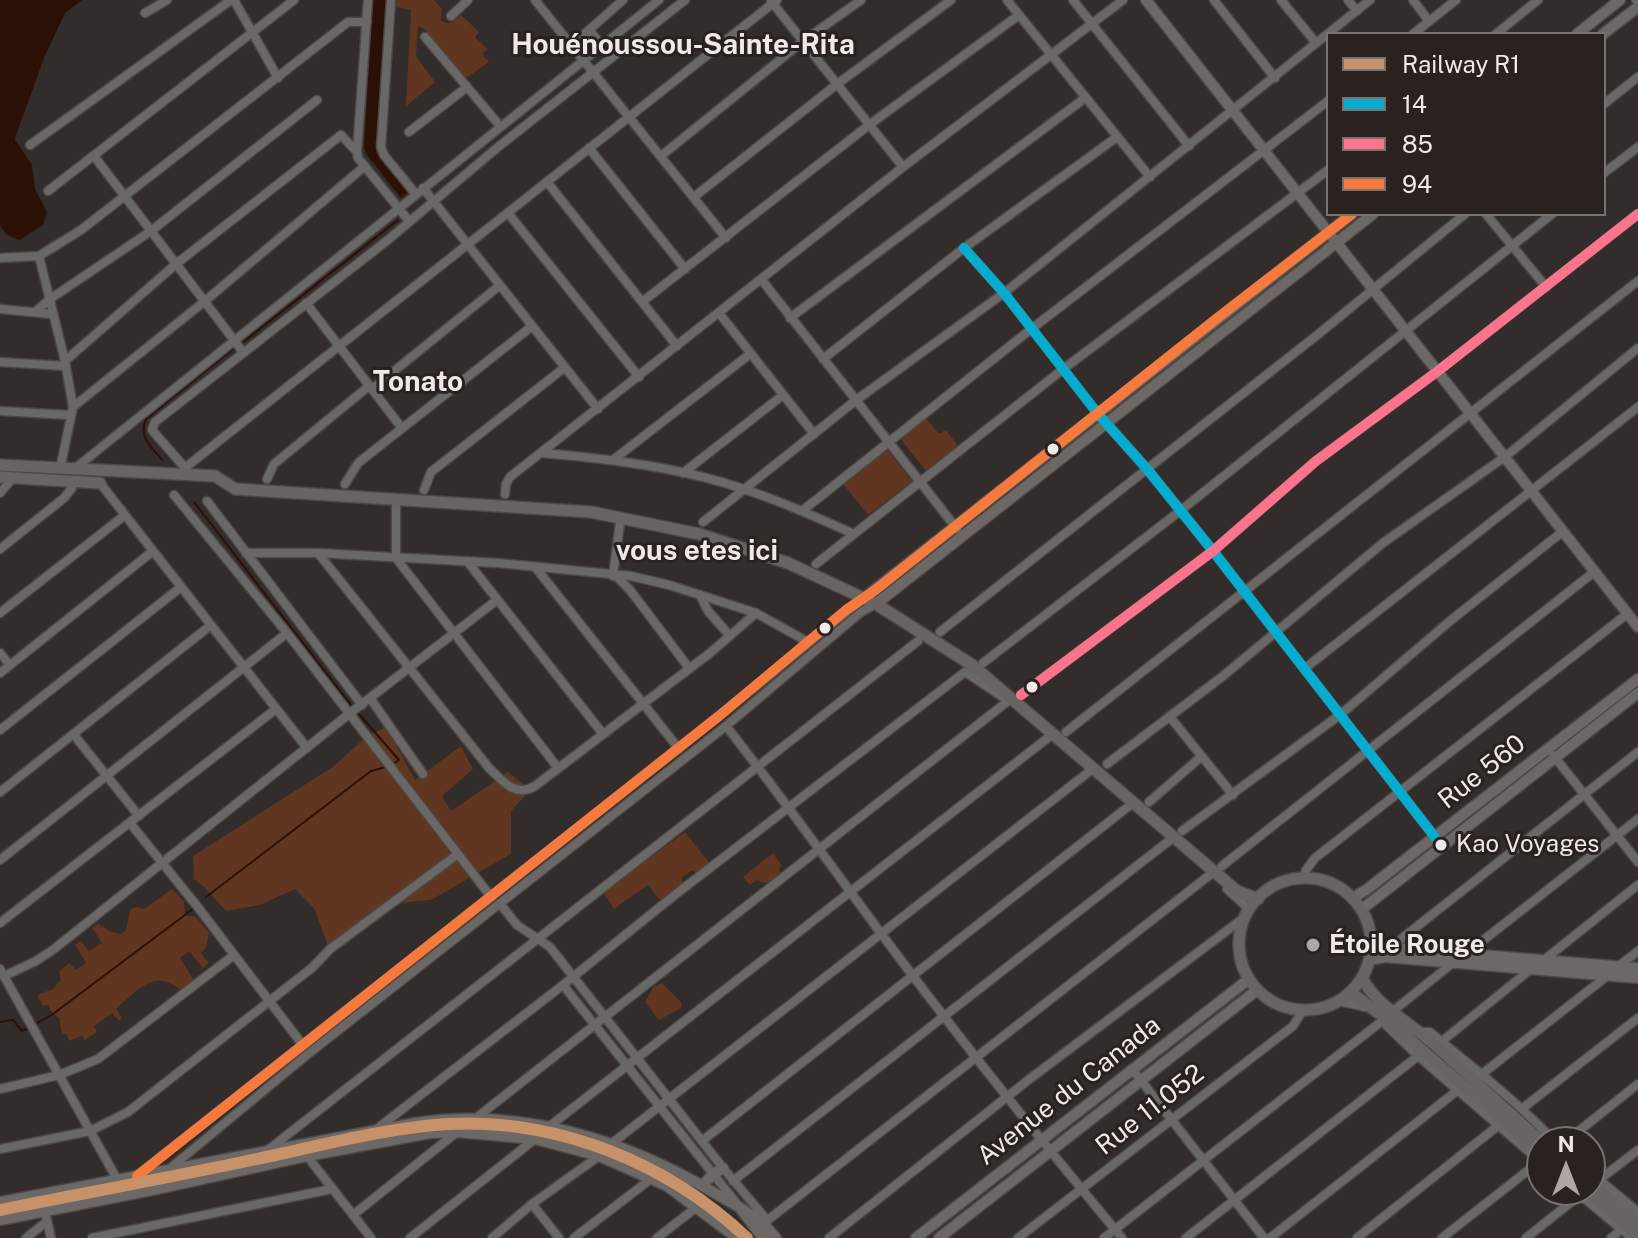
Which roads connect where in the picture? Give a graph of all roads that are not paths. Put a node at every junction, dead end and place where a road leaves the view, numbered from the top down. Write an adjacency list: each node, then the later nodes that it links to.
1 (167, 0): 28 (street)
2 (233, 0): 40 (street); 66 (street)
3 (294, 0): 40 (street)
4 (368, 0): 32 (street)
5 (391, 0): 81 (street)
6 (468, 0): 30 (street)
7 (623, 0): 34 (street)
8 (659, 0): 46 (street)
9 (685, 0): 48 (street)
10 (861, 0): 43 (street)
11 (951, 0): 54 (street)
12 (1007, 0): 29 (street)
13 (1073, 0): 33 (street)
14 (1123, 0): 33 (street)
15 (1146, 0): 60 (main road)
16 (1214, 0): 53 (street)
17 (1281, 0): 44 (street)
18 (1348, 0): 27 (street)
19 (1370, 0): 27 (street)
20 (1413, 0): 31 (street)
21 (1456, 0): 31 (street)
22 (1538, 0): 37 (street)
23 (1620, 0): 38 (main road)
24 (773, 1): 43 (street); 61 (street)
25 (540, 2): 45 (street)
26 (1637, 3): 39 (main road)
27 (1357, 11): 35 (street)
28 (145, 13)
29 (1019, 15): 47 (street); 62 (street)
30 (451, 16)
31 (1429, 21): 36 (street)
32 (367, 22): 52 (street); 71 (street)
33 (1091, 24): 47 (street); 67 (street)
34 (589, 30): 45 (street); 46 (street)
35 (1330, 32)
36 (1415, 32)
37 (1498, 32)
38 (1580, 32)
39 (1605, 32)
40 (253, 33): 52 (street); 72 (street)
41 (1326, 35): 44 (street)
42 (425, 37): 55 (street)
43 (802, 42): 54 (street); 73 (street)
44 (1316, 43): 53 (street)
45 (572, 45): 49 (street)
46 (602, 45): 48 (street); 49 (street)
47 (1052, 55): 56 (street); 75 (street)
48 (612, 57): 50 (street)
49 (584, 60): 50 (street); 63 (street)
50 (594, 72): 61 (street); 85 (street)
51 (1638, 77): 58 (street)
52 (278, 78): 84 (street)
53 (1275, 78): 60 (street)
54 (836, 85): 62 (street); 83 (street)
55 (467, 87): 63 (street); 64 (street)
56 (1085, 98): 65 (street); 119 (street)
57 (317, 100): 95 (street)
58 (1606, 102)
59 (1326, 103): 70 (street)
60 (1233, 112): 67 (street); 70 (main road)
61 (629, 117): 69 (street); 73 (street)
62 (869, 125): 75 (street); 96 (street)
63 (500, 126): 81 (street)
64 (409, 132)
65 (1117, 137): 78 (street); 100 (street)
66 (30, 145)
67 (1189, 146): 78 (street)
68 (1638, 147): 76 (street)
69 (589, 148): 79 (street); 104 (street)
70 (1264, 151): 82 (main road); 123 (street)
71 (357, 152): 74 (street); 103 (street)
72 (94, 156): 80 (street); 84 (street)
73 (661, 156): 83 (street)
74 (365, 166): 86 (street); 112 (street)
75 (903, 167): 105 (street)
76 (1606, 171)
77 (1326, 172): 82 (street)
78 (1150, 177): 110 (street)
79 (547, 182): 87 (street); 113 (street)
80 (48, 191)
81 (419, 191): 85 (street); 86 (street)
82 (1299, 193): 97 (main road); 135 (street)
83 (694, 197): 96 (street)
84 (126, 198): 95 (street); 101 (street)
85 (432, 203): 94 (street); 98 (street)
86 (398, 207): 94 (street); 125 (street)
87 (508, 213): 98 (street); 137 (street)
88 (1638, 214): 108 (street)
89 (1350, 216): 97 (main road)
90 (1370, 216): 97 (main road)
91 (1463, 216): 109 (street)
92 (1488, 216): 99 (street)
93 (1549, 216): 99 (street)
94 (409, 221): 114 (street)
95 (151, 231): 103 (street); 111 (street)
96 (726, 238): 104 (street)
97 (1332, 238): 109 (main road); 120 (main road); 122 (main road)
98 (466, 246): 107 (street); 127 (street)
99 (1511, 246): 108 (street); 124 (street)
100 (964, 248): 110 (street); 131 (street)
101 (39, 256): 102 (street); 111 (street)
102 (0, 258)
103 (176, 264): 112 (street); 133 (street)
104 (685, 269): 113 (street)
105 (761, 279): 117 (street); 119 (street)
106 (1638, 281): 145 (street)
107 (499, 286): 121 (street); 138 (street)
108 (1546, 287): 136 (street)
109 (1374, 289): 124 (main road); 156 (street)
110 (1004, 293): 123 (street); 140 (street)
111 (50, 299): 116 (street); 118 (street)
112 (205, 301): 125 (street); 144 (street)
113 (642, 302): 126 (street)
114 (306, 303): 127 (street); 129 (street)
115 (0, 309): 116 (street)
116 (35, 312): 118 (street)
117 (719, 313): 126 (street); 130 (street)
118 (51, 314): 133 (street)
119 (790, 318): 131 (street)
120 (1216, 319): 122 (main road); 146 (main road)
121 (531, 327): 134 (street); 148 (street)
122 (1224, 329): 147 (main road)
123 (1030, 330): 135 (street); 150 (street)
124 (1406, 330): 136 (main road); 174 (street)
125 (233, 340): 129 (street); 159 (street)
126 (677, 346): 137 (street)
127 (339, 347): 138 (street); 157 (street)
128 (1638, 348): 152 (street)
129 (243, 352): 157 (street)
130 (750, 354): 139 (street); 153 (street)
131 (823, 359): 140 (street)
132 (0, 362): 133 (street)
133 (65, 363): 144 (street)
134 (564, 368): 142 (street); 165 (street)
135 (1062, 370): 146 (street); 162 (street)
136 (1438, 371): 145 (main road); 184 (street)
137 (639, 377): 142 (street)
138 (371, 388): 148 (street); 161 (street)
139 (783, 395): 149 (street); 158 (street)
140 (855, 401): 149 (street); 150 (street)
141 (1638, 407): 167 (street)
142 (598, 409): 151 (street)
143 (0, 411): 144 (street)
144 (71, 411): 155 (street)
145 (1471, 413): 152 (main road); 194 (street)
146 (1098, 414): 147 (street); 178 (main road)
147 (1106, 424): 156 (street); 181 (main road)
148 (401, 427): 164 (street)
149 (814, 434): 166 (street)
150 (888, 443): 162 (street); 173 (street)
151 (543, 453): 153 (street); 169 (street)
152 (1506, 456): 167 (main road); 206 (street)
153 (613, 460): 158 (street)
154 (0, 465): 155 (highway)
155 (60, 469): 159 (highway)
156 (1147, 469): 174 (street); 204 (street)
157 (187, 471): 159 (highway); 196 (highway)
158 (683, 473): 166 (street)
159 (73, 476): 160 (highway); 163 (highway); 182 (street)
160 (6, 477): 168 (street)
161 (267, 479)
162 (920, 482): 178 (street); 180 (street)
163 (100, 483): 175 (street)
164 (345, 484)
165 (424, 490)
166 (744, 490): 173 (street); 176 (street)
167 (1532, 491): 179 (main road); 217 (street)
168 (0, 493)
169 (505, 494)
170 (174, 495): 205 (street)
171 (207, 501): 185 (street)
172 (396, 505): 187 (street)
173 (802, 511): 180 (street)
174 (1180, 511): 184 (street); 212 (street)
175 (125, 515): 183 (street); 199 (street)
176 (703, 522)
177 (620, 523): 192 (street)
178 (955, 526): 181 (street); 196 (main road)
179 (1562, 532): 191 (main road); 228 (street)
180 (854, 534): 189 (street)
181 (963, 536): 198 (main road)
182 (0, 549)
183 (153, 551): 193 (street); 213 (street)
184 (1213, 551): 194 (street); 221 (street)
185 (246, 553): 186 (street); 225 (street)
186 (318, 553): 187 (street); 215 (street)
187 (396, 558): 188 (street); 207 (street)
188 (467, 561): 190 (street); 197 (street)
189 (816, 564)
190 (536, 568): 192 (street); 224 (street)
191 (1594, 572): 201 (main road); 238 (street)
192 (615, 576): 195 (street); 216 (street)
193 (181, 587): 202 (street); 231 (street)
194 (1243, 592): 206 (street); 232 (street)
195 (700, 595): 200 (street); 208 (street)
196 (864, 598): 198 (highway); 210 (street)
197 (497, 600): 207 (street); 233 (street)
198 (876, 604): 230 (street); 274 (highway)
199 (0, 613)
200 (756, 613): 208 (street); 210 (street)
201 (1627, 614): 203 (main road); 249 (street)
202 (211, 625): 214 (street); 234 (street)
203 (1638, 627)
204 (940, 632)
205 (287, 633): 214 (street); 227 (street)
206 (1276, 633): 217 (street); 229 (street)
207 (454, 634): 215 (street); 244 (street)
208 (730, 636): 216 (street)
209 (918, 641): 243 (street)
210 (808, 642): 237 (street)
211 (0, 653): 213 (street)
212 (983, 663)
213 (10, 665): 218 (street)
214 (244, 667): 226 (street); 246 (street)
215 (409, 668): 222 (street); 244 (street)
216 (689, 668): 224 (street)
217 (1304, 669): 228 (street)
218 (0, 673)
219 (1638, 679): 239 (main road, Rue 560)
220 (1638, 693): 239 (main road, Rue 560)
221 (1021, 695)
222 (370, 698): 225 (street); 247 (street)
223 (1008, 701): 235 (street); 254 (street); 262 (street)
224 (642, 703): 233 (street); 237 (street)
225 (362, 705): 227 (street)
226 (276, 709): 236 (street); 255 (street)
227 (349, 714): 236 (street); 263 (street)
228 (1341, 714): 238 (street); 251 (street)
229 (1170, 717): 241 (street); 242 (street)
230 (726, 726): 243 (street); 275 (street)
231 (0, 730)
232 (1066, 732)
233 (603, 734): 244 (street)
234 (74, 735): 246 (street); 248 (street)
235 (1049, 737): 245 (street); 271 (street)
236 (307, 748): 266 (street)
237 (679, 749): 272 (street)
238 (1367, 752): 249 (street); 267 (street)
239 (1551, 752): 250 (street); 261 (main road, Rue 560)
240 (1638, 752): 250 (street)
241 (1202, 756): 251 (street); 252 (street)
242 (1107, 764)
243 (757, 765): 254 (street); 280 (street)
244 (558, 768)
245 (1090, 771): 253 (street); 279 (street)
246 (107, 774): 255 (street); 264 (street)
247 (423, 774)
248 (0, 792)
249 (1400, 793): 261 (street); 269 (street)
250 (1584, 794): 259 (street); 282 (street)
251 (1233, 795): 258 (street)
252 (1149, 802)
253 (1129, 806): 260 (street); 293 (street)
254 (790, 807): 262 (street); 294 (street)
255 (139, 816): 257 (street)
256 (1638, 819): 259 (street)
257 (130, 823): 266 (street); 278 (street)
258 (1182, 831)
259 (1617, 835): 265 (street); 284 (street)
260 (1170, 840): 268 (street); 307 (street)
261 (1438, 841): 273 (main road, Rue 560); 276 (main road, Rue 560)
262 (821, 848): 271 (street); 306 (street)
263 (458, 854): 272 (street); 302 (street)
264 (0, 860)
265 (1638, 862)
266 (163, 864): 285 (street); 292 (street)
267 (1222, 866)
268 (1211, 874): 277 (street); 315 (street)
269 (1304, 879): 273 (highway); 274 (highway)
270 (1638, 885): 287 (street)
271 (850, 891): 279 (street); 316 (street)
272 (491, 897): 313 (street)
273 (1352, 898): 276 (highway)
274 (1258, 899): 277 (highway)
275 (501, 905): 280 (street); 352 (street)
276 (1361, 910): 281 (highway)
277 (1247, 913): 298 (highway); 325 (street)
278 (0, 923)
279 (881, 934): 293 (street); 326 (street)
280 (537, 937): 294 (street); 346 (street)
281 (1371, 943): 282 (main road); 286 (highway)
282 (1391, 947): 284 (main road)
283 (1638, 951): 289 (street)
284 (1467, 953): 287 (main road)
285 (234, 955): 302 (street); 320 (street)
286 (1369, 960): 288 (main road); 296 (highway)
287 (1544, 960): 289 (main road)
288 (1454, 962): 291 (main road); 305 (street)
289 (1619, 966): 290 (main road)
290 (1638, 968)
291 (1531, 969): 295 (main road); 312 (street)
292 (2, 972): 320 (street)
293 (913, 975): 307 (street); 341 (street)
294 (574, 976): 299 (street); 306 (street)
295 (1607, 976): 297 (main road); 319 (street)
296 (1362, 978): 301 (highway); 305 (highway)
297 (1638, 978)
298 (1249, 979): 300 (highway); 318 (main road, Avenue du Canada)
299 (563, 985): 310 (street); 337 (street)
300 (1257, 990): 304 (highway); 321 (main road, Avenue du Canada)
301 (1350, 992): 303 (highway); 343 (highway)
302 (269, 1001): 313 (street); 336 (street)
303 (1339, 1001): 304 (highway); 309 (street)
304 (1303, 1010): 330 (street, Rue 11.052)
305 (1393, 1011): 311 (highway)
306 (605, 1016): 310 (street); 316 (street)
307 (945, 1016): 315 (street); 359 (street)
308 (1638, 1018): 328 (street)
309 (1382, 1021): 314 (street); 351 (street)
310 (596, 1024): 317 (street); 329 (street)
311 (1420, 1032): 312 (street); 335 (highway)
312 (1441, 1042): 319 (street)
313 (302, 1044): 356 (street)
314 (1418, 1056): 324 (street); 365 (street)
315 (976, 1057): 325 (street); 377 (street)
316 (638, 1058): 317 (street); 326 (street)
317 (628, 1065): 327 (street); 331 (street)
318 (1132, 1069): 321 (street); 340 (main road, Avenue du Canada)
319 (1482, 1074): 328 (street)
320 (59, 1075): 323 (street); 336 (street)
321 (1141, 1081): 330 (street); 348 (main road, Avenue du Canada)
322 (1638, 1084): 334 (street)
323 (0, 1089)
324 (1458, 1090): 332 (street); 401 (street)
325 (1009, 1098): 340 (street); 395 (street)
326 (669, 1099): 327 (street); 341 (street)
327 (660, 1106): 342 (street); 353 (street)
328 (1523, 1108): 333 (street)
329 (476, 1118): 331 (main road); 337 (main road)
330 (1171, 1119): 351 (street); 361 (street, Rue 11.052)
331 (551, 1125): 342 (main road)
332 (1499, 1125): 344 (street); 402 (street)
333 (1540, 1126)
334 (1585, 1126)
335 (1526, 1128)
336 (90, 1131): 345 (street); 358 (street)
337 (374, 1131): 346 (main road)
338 (457, 1132): 339 (main road); 349 (main road); 374 (street)
339 (535, 1139): 350 (main road); 387 (street)
340 (1040, 1140): 348 (street); 382 (main road, Avenue du Canada)
341 (702, 1141): 353 (street)
342 (611, 1144): 360 (main road)
343 (1526, 1145)
344 (1526, 1147)
345 (0, 1149)
346 (268, 1150): 352 (main road)
347 (1638, 1150): 355 (street)
348 (1051, 1153): 361 (street); 382 (main road, Avenue du Canada)
349 (307, 1156): 362 (street); 375 (main road)
350 (599, 1156): 357 (main road); 367 (street)
351 (1204, 1161): 365 (street); 379 (street)
352 (168, 1170): 356 (main road)
353 (718, 1171): 359 (street); 360 (main road); 372 (street)
354 (1526, 1171): 403 (street)
355 (1606, 1173)
356 (137, 1176): 358 (main road)
357 (652, 1178): 368 (main road); 390 (street)
358 (118, 1181): 366 (main road)
359 (733, 1181): 377 (street)
360 (702, 1186): 372 (main road)
361 (1083, 1187): 379 (street); 397 (street, Rue 11.052)
362 (332, 1189): 374 (street); 385 (street)
363 (1606, 1189): 373 (street)
364 (1606, 1191): 378 (highway)
365 (1235, 1200): 400 (street); 401 (street)
366 (0, 1202)
367 (532, 1204): 388 (street); 389 (street)
368 (698, 1206): 391 (street); 392 (main road)
369 (1564, 1206): 404 (street)
370 (1596, 1206): 380 (street)
371 (1599, 1206): 381 (highway)
372 (739, 1207): 377 (main road); 393 (main road)
373 (1638, 1212)
374 (353, 1215): 386 (street)
375 (46, 1217): 376 (main road); 383 (street); 384 (street)
376 (0, 1220)
377 (766, 1221): 394 (main road)
378 (1638, 1222)
379 (1115, 1229): 398 (street); 399 (street)
380 (1622, 1229): 405 (street); 406 (street)
381 (1638, 1234)
382 (934, 1235): 396 (main road, Avenue du Canada)
383 (26, 1238)
384 (51, 1238)
385 (92, 1238)
386 (371, 1238)
387 (410, 1238)
388 (492, 1238)
389 (559, 1238)
390 (574, 1238)
391 (657, 1238)
392 (737, 1238)
393 (763, 1238)
394 (776, 1238)
395 (829, 1238)
396 (916, 1238)
397 (1018, 1238)
398 (1104, 1238)
399 (1122, 1238)
400 (1186, 1238)
401 (1267, 1238)
402 (1357, 1238)
403 (1442, 1238)
404 (1526, 1238)
405 (1611, 1238)
406 (1632, 1238)

